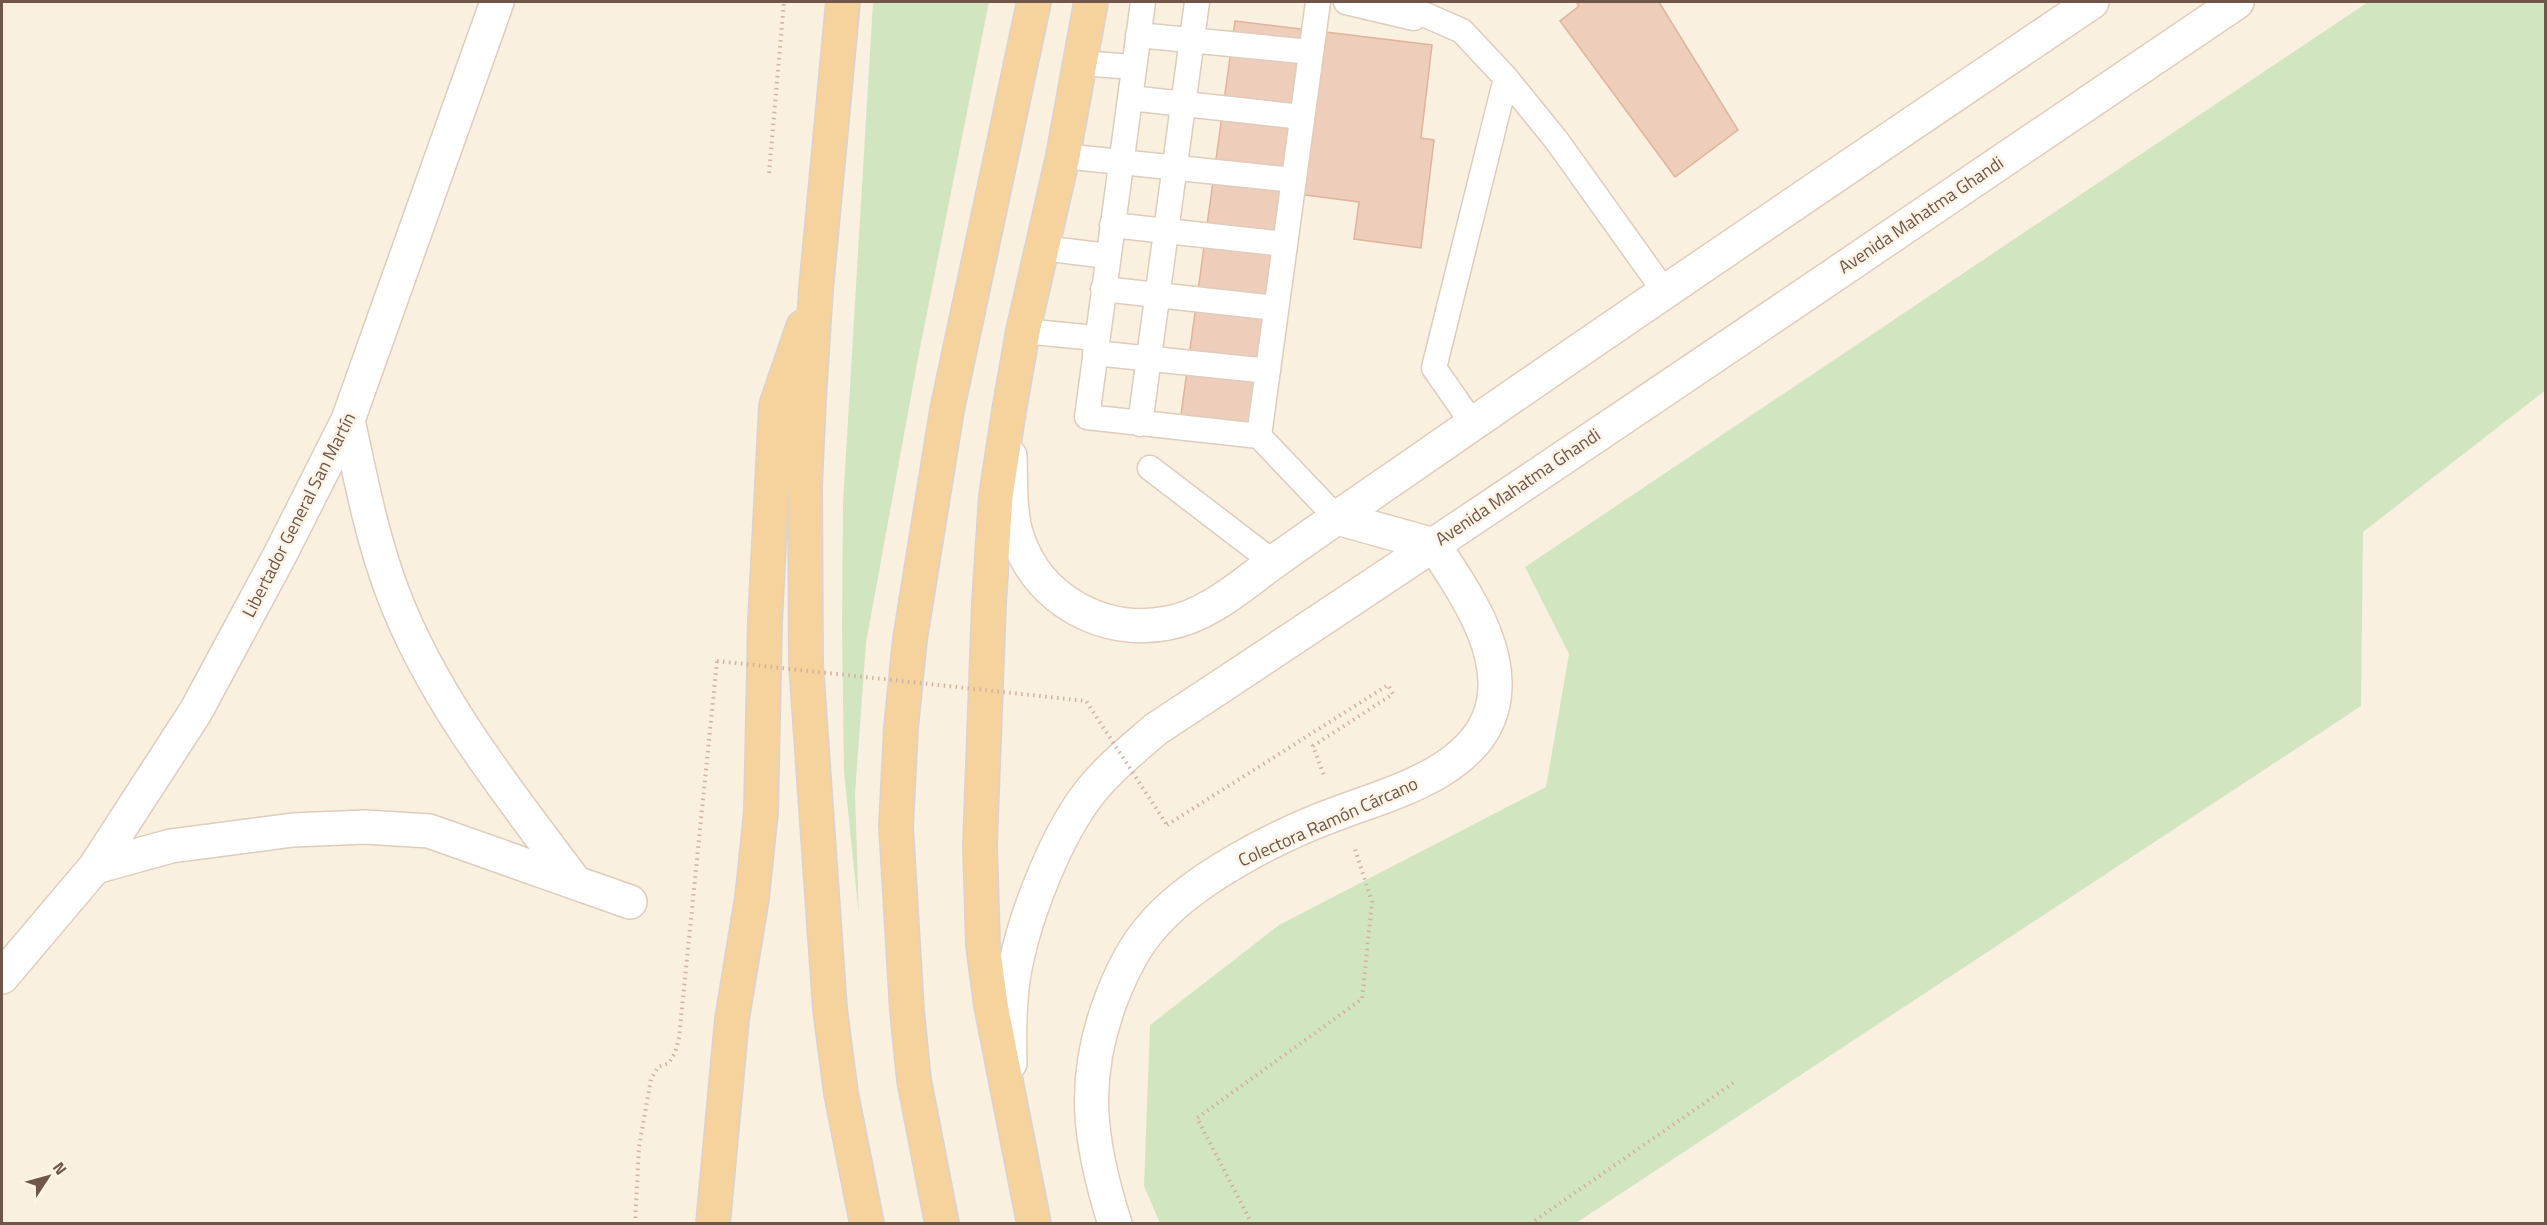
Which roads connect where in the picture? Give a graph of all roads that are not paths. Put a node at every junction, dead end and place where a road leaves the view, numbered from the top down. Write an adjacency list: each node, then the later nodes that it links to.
1 (497, 2): 41 (main road, Libertador General San Martín)
2 (843, 2): 31 (main road)
3 (1034, 2): 56 (main road)
4 (1091, 2): 16 (main road)
5 (1143, 2): 13 (lane)
6 (1197, 2): 14 (lane)
7 (1318, 2): 15 (lane)
8 (1346, 2): 12 (lane)
9 (1396, 2): 12 (lane)
10 (2092, 2): 33 (main road)
11 (2237, 2): 47 (main road, Avenida Mahatma Ghandi)
12 (1462, 31): 18 (lane)
13 (1138, 35): 14 (lane); 17 (lane)
14 (1192, 40): 15 (lane); 20 (lane)
15 (1311, 52): 21 (lane)
16 (1080, 63): 17 (lane); 22 (main road)
17 (1134, 67): 19 (lane)
18 (1506, 78): 33 (lane); 43 (lane)
19 (1130, 98): 20 (lane); 23 (lane)
20 (1184, 103): 21 (lane); 24 (lane)
21 (1302, 117): 25 (lane)
22 (1063, 156): 23 (lane); 29 (main road)
23 (1121, 162): 24 (lane); 26 (lane)
24 (1175, 167): 25 (lane); 27 (lane)
25 (1294, 180): 28 (lane)
26 (1112, 225): 27 (lane); 30 (lane)
27 (1166, 231): 28 (lane); 34 (lane)
28 (1285, 244): 35 (lane)
29 (1042, 248): 30 (lane); 36 (main road)
30 (1108, 256): 32 (lane)
31 (816, 289): 54 (main road); 55 (main road)
32 (1103, 289): 34 (lane); 37 (lane)
33 (1665, 292): 43 (main road)
34 (1158, 295): 35 (lane); 38 (lane)
35 (1276, 308): 39 (lane)
36 (1023, 331): 37 (lane); 40 (main road)
37 (1095, 346): 38 (lane); 42 (lane)
38 (1149, 359): 39 (lane); 42 (lane)
39 (1268, 371): 44 (lane)
40 (1009, 411): 48 (main road); 53 (main road)
41 (348, 420): 49 (main road, Libertador General San Martín); 50 (main road)
42 (1140, 424): 44 (lane)
43 (1473, 424): 46 (main road)
44 (1260, 436): 46 (lane)
45 (1150, 468): 48 (lane)
46 (1336, 518): 47 (main road); 48 (main road)
47 (1434, 545): 53 (main road, Avenida Mahatma Ghandi); 58 (main road, Colectora Ramón Cárcano)
48 (1273, 562)
49 (95, 867): 50 (main road); 52 (main road, Libertador General San Martín)
50 (575, 882): 51 (main road)
51 (630, 902)
52 (2, 977)
53 (1013, 1115): 57 (main road)
54 (713, 1224)
55 (867, 1224)
56 (942, 1224)
57 (1034, 1224)
58 (1115, 1224)

